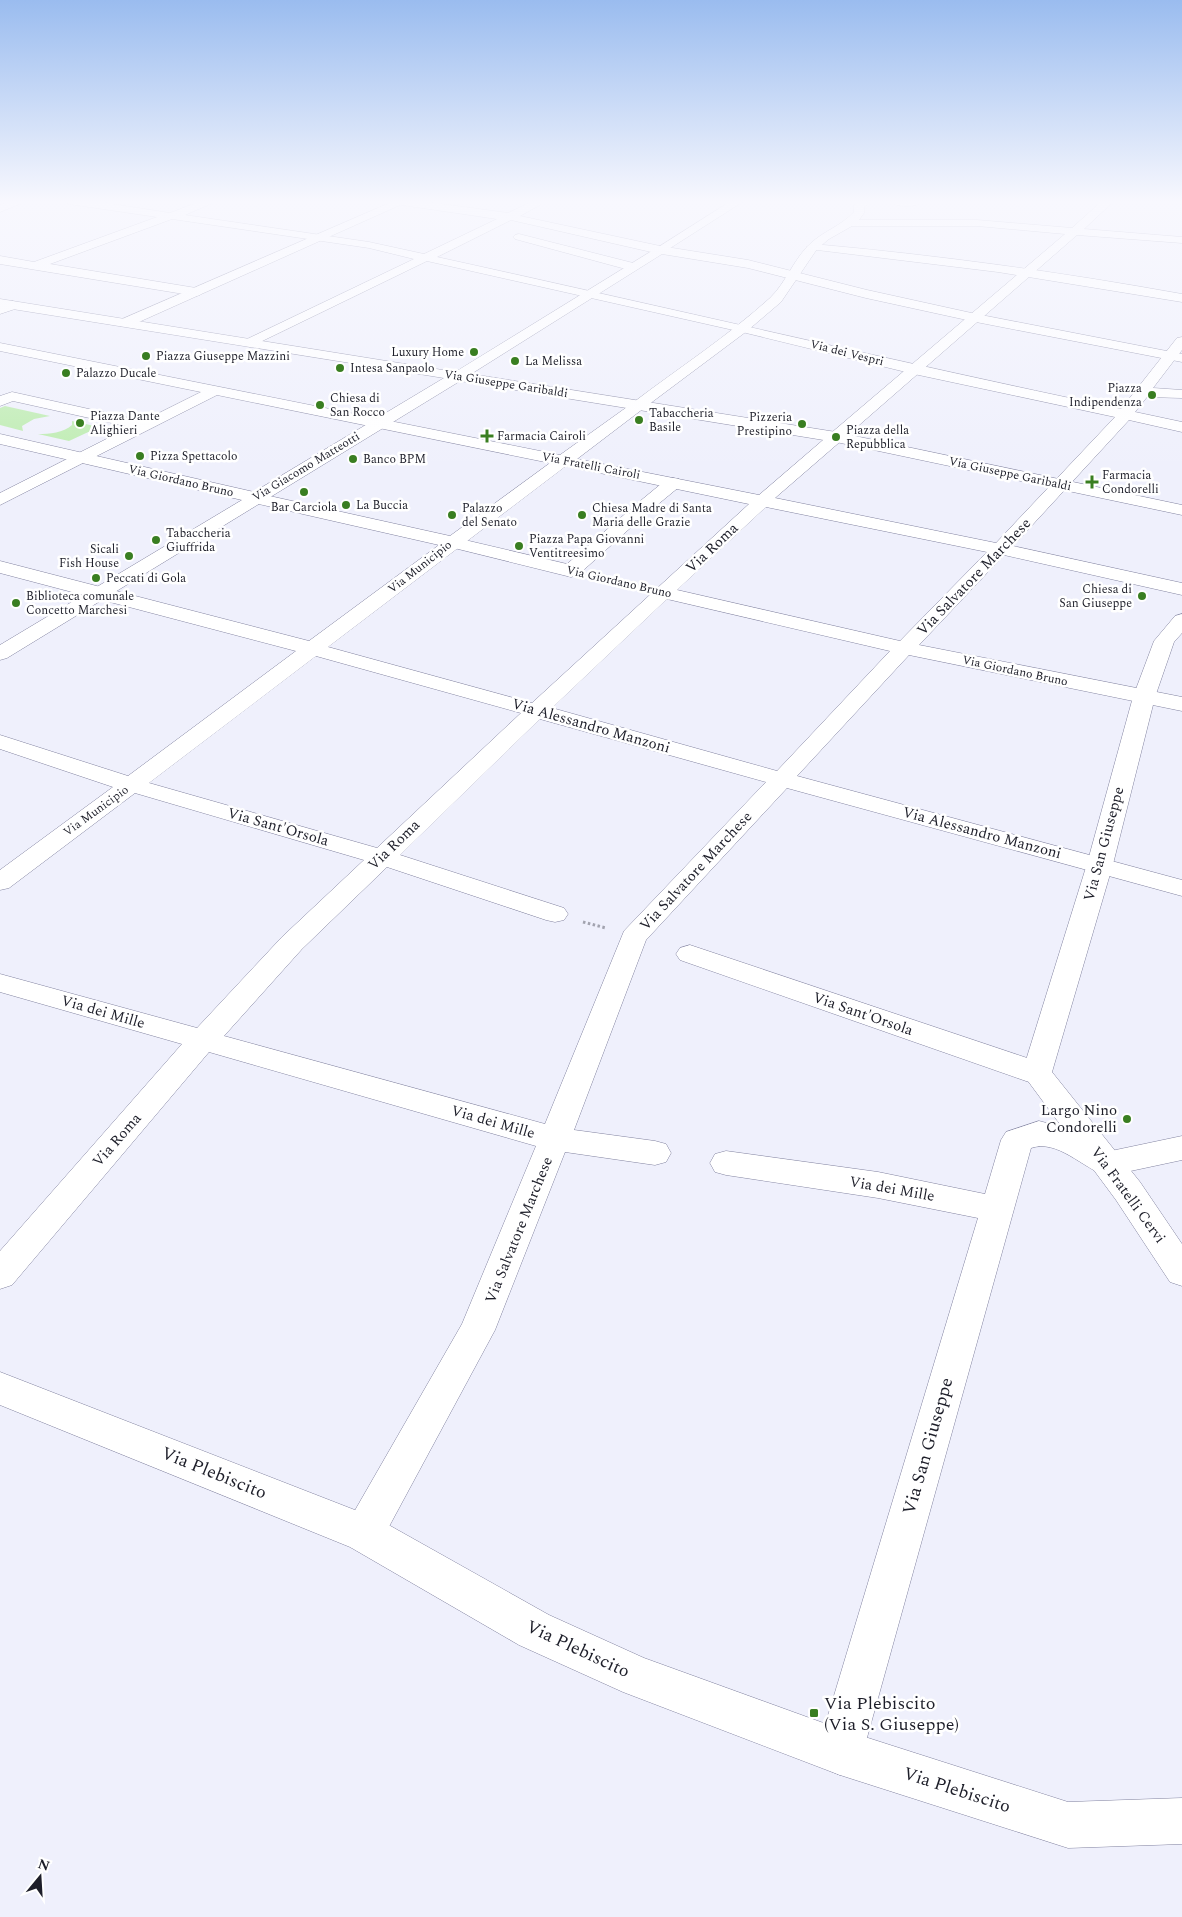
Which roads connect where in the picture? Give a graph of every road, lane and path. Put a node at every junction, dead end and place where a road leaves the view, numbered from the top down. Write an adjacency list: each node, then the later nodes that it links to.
1 (187, 290): 10 (street)
2 (200, 290): 10 (street)
3 (358, 290): 18 (street)
4 (571, 290): 11 (street, Via dei Vespri)
5 (598, 290): 11 (street, Via Giacomo Matteotti)
6 (782, 290): 16 (street, Via Municipio)
7 (853, 290): 14 (street)
8 (1007, 290): 14 (street, Via Roma)
9 (1135, 290): 12 (street)
10 (196, 292): 15 (street)
11 (591, 295): 16 (street, Via dei Vespri); 22 (street, Via Giacomo Matteotti)
12 (1182, 298)
13 (4, 306): 15 (street, Via Giuseppe Garibaldi)
14 (976, 318): 20 (street); 21 (street, Via Roma)
15 (125, 323): 18 (street, Via Giuseppe Garibaldi)
16 (742, 328): 21 (street, Via dei Vespri); 27 (street, Via Municipio)
17 (1182, 342): 20 (street)
18 (250, 343): 22 (street, Via Giuseppe Garibaldi)
19 (0, 347): 23 (street, Via Fratelli Cairoli)
20 (1177, 357): 24 (street, Via Salvatore Marchese)
21 (914, 370): 28 (street, Via dei Vespri); 32 (street, Via Roma)
22 (458, 376): 27 (street, Via Giuseppe Garibaldi); 30 (street, Via Giacomo Matteotti)
23 (214, 391): 29 (street); 30 (street, Via Fratelli Cairoli)
24 (1143, 392): 25 (street); 28 (street, Via Salvatore Marchese)
25 (1181, 394)
26 (0, 401): 29 (street)
27 (639, 405): 32 (street, Via Giuseppe Garibaldi); 35 (street, Via Municipio)
28 (1125, 415): 31 (street, Via dei Vespri); 37 (street, Via Salvatore Marchese)
29 (151, 423): 34 (street)
30 (378, 424): 35 (street, Via Fratelli Cairoli); 38 (street, Via Giacomo Matteotti)
31 (1182, 427)
32 (828, 436): 37 (street, Via Giuseppe Garibaldi); 40 (street, Via Roma)
33 (0, 439): 34 (street, Via Giordano Bruno)
34 (81, 458): 38 (street, Via Giordano Bruno); 39 (street)
35 (563, 460): 36 (street, Via Fratelli Cairoli); 42 (street, Via Municipio)
36 (673, 483): 40 (street, Via Fratelli Cairoli); 45 (street)
37 (1063, 485): 41 (street, Via Giuseppe Garibaldi); 43 (street, Via Salvatore Marchese)
38 (256, 498): 42 (street, Via Giordano Bruno); 47 (street, Via Giacomo Matteotti)
39 (0, 500)
40 (762, 501): 43 (street, Via Fratelli Cairoli); 48 (street, Via Roma)
41 (1182, 510)
42 (452, 542): 45 (street, Via Giordano Bruno); 51 (street, Via Municipio)
43 (1000, 550): 46 (street, Via Fratelli Cairoli); 50 (street, Via Salvatore Marchese)
44 (0, 567): 47 (street, Via Alessandro Manzoni)
45 (571, 571): 48 (path, Via Giordano Bruno)
46 (1182, 589)
47 (102, 593): 51 (street, Via Alessandro Manzoni); 52 (street, Via Giacomo Matteotti)
48 (665, 593): 50 (street, Via Giordano Bruno); 55 (street, Via Roma)
49 (1182, 620): 53 (street, Via San Giuseppe)
50 (905, 648): 53 (street, Via Giordano Bruno); 57 (street, Via Salvatore Marchese)
51 (314, 649): 55 (street, Via Alessandro Manzoni); 58 (street, Via Municipio)
52 (0, 654)
53 (1144, 697): 54 (street, Via Giordano Bruno); 60 (street, Via San Giuseppe)
54 (1182, 704)
55 (536, 710): 57 (street, Via Alessandro Manzoni); 59 (street, Via Roma)
56 (0, 742): 58 (street, Via Sant'Orsola)
57 (781, 779): 60 (street, Via Alessandro Manzoni); 68 (street, Via Salvatore Marchese)
58 (132, 785): 59 (street, Via Sant'Orsola); 61 (street, Via Municipio)
59 (381, 856): 63 (street, Via Sant'Orsola); 66 (street, Via Roma)
60 (1100, 864): 62 (street, Via Alessandro Manzoni); 67 (street, Via San Giuseppe)
61 (0, 882)
62 (1182, 888)
63 (556, 914)
64 (690, 954): 67 (street, Via Sant'Orsola)
65 (0, 983): 66 (street, Via dei Mille)
66 (203, 1040): 68 (street, Via dei Mille); 75 (street, Via Roma)
67 (1037, 1073): 72 (street, Via Fratelli Cervi)
68 (555, 1140): 70 (street, Via dei Mille); 77 (street, Via Salvatore Marchese)
69 (1182, 1148): 72 (street)
70 (655, 1153)
71 (726, 1163): 73 (street, Via dei Mille)
72 (1107, 1164): 73 (street, Via San Giuseppe); 74 (street, Via Fratelli Cervi)
73 (996, 1209): 78 (street, Via San Giuseppe)
74 (1182, 1272)
75 (0, 1275)
76 (0, 1388): 77 (street, Via Plebiscito)
77 (364, 1533): 78 (street, Via Plebiscito)
78 (840, 1752): 79 (street, Via Plebiscito)
79 (1182, 1821)

